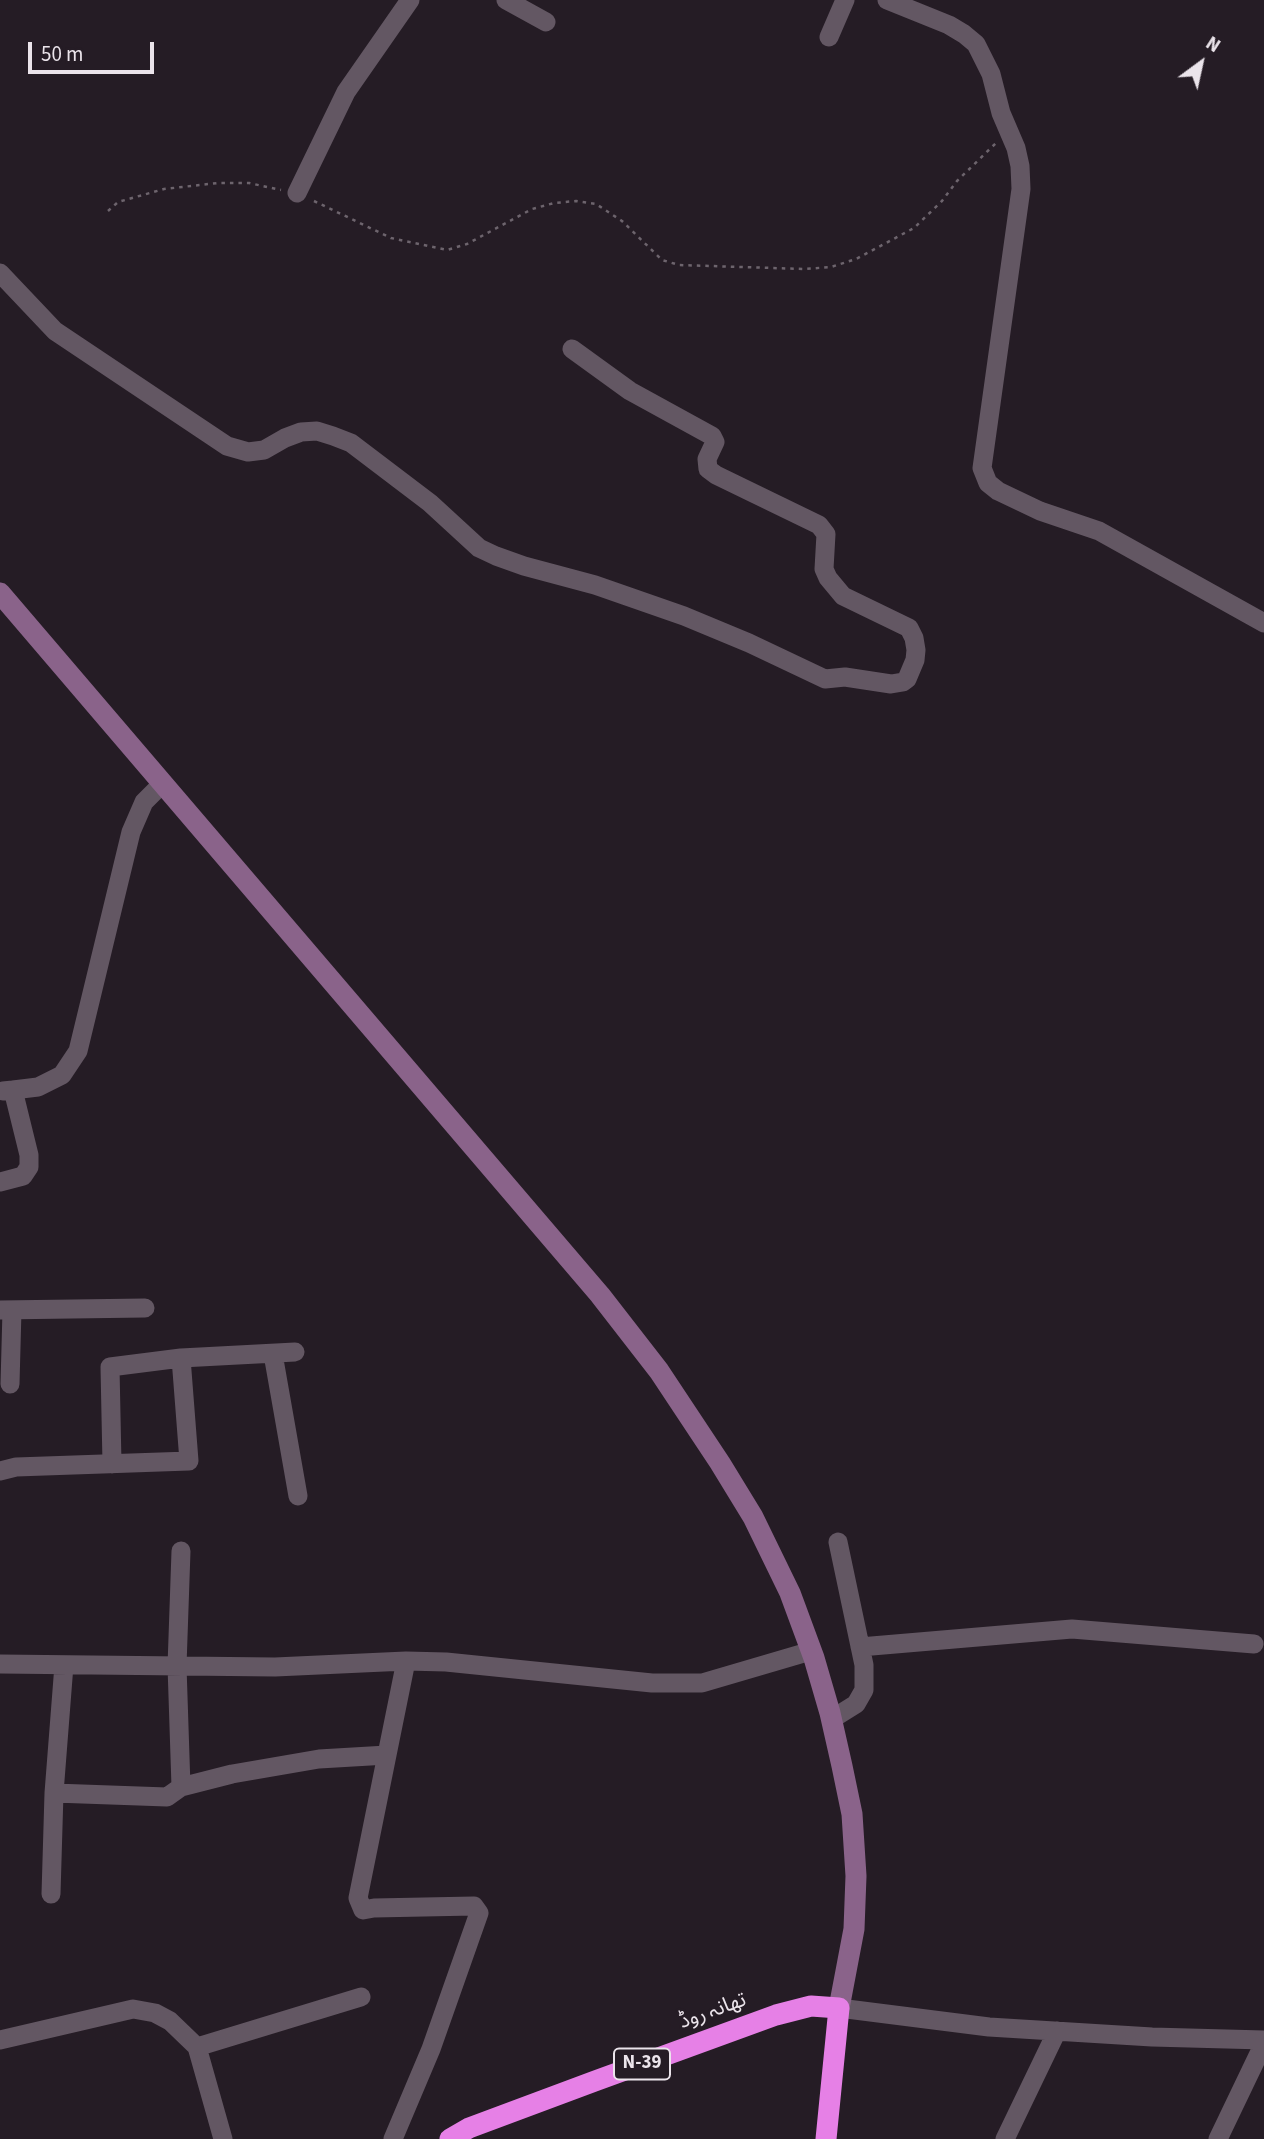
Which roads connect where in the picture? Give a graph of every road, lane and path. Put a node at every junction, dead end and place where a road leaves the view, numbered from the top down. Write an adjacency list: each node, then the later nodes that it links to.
1 (410, 0): 8 (street)
2 (506, 0): 5 (street)
3 (845, 0): 6 (street)
4 (887, 0): 7 (street)
5 (545, 22)
6 (829, 37)
7 (1009, 131): 8 (path); 13 (street)
8 (297, 193): 9 (path)
9 (108, 211)
10 (0, 273): 11 (street)
11 (572, 349)
12 (0, 593): 14 (main road)
13 (1264, 623)
14 (162, 784): 15 (street); 30 (main road)
15 (7, 1091): 16 (street)
16 (0, 1182)
17 (145, 1308): 18 (street)
18 (6, 1310): 22 (street)
19 (295, 1353): 20 (street)
20 (272, 1354): 21 (street); 25 (street)
21 (181, 1358): 23 (street); 23 (street)
22 (10, 1384)
23 (112, 1464): 24 (street)
24 (0, 1471)
25 (298, 1496)
26 (838, 1542): 29 (street)
27 (181, 1551): 34 (street)
28 (1254, 1644): 29 (street)
29 (860, 1647): 35 (street)
30 (811, 1651): 31 (street); 35 (main road)
31 (406, 1661): 34 (street); 36 (street)
32 (0, 1664): 33 (street)
33 (64, 1665): 34 (street); 38 (street)
34 (177, 1666): 37 (street)
35 (832, 1719): 41 (main road)
36 (387, 1755): 37 (street); 47 (street)
37 (181, 1787): 38 (street)
38 (54, 1793): 39 (street)
39 (51, 1894)
40 (361, 1997): 45 (street)
41 (839, 2008): 42 (street); 48 (highway, تھانہ روڈ / N-39); 49 (highway)
42 (1057, 2031): 44 (street); 50 (street)
43 (0, 2040): 45 (street)
44 (1264, 2042): 51 (street)
45 (197, 2047): 46 (street)
46 (223, 2139)
47 (393, 2139)
48 (450, 2139)
49 (826, 2139)
50 (1005, 2139)
51 (1218, 2139)

